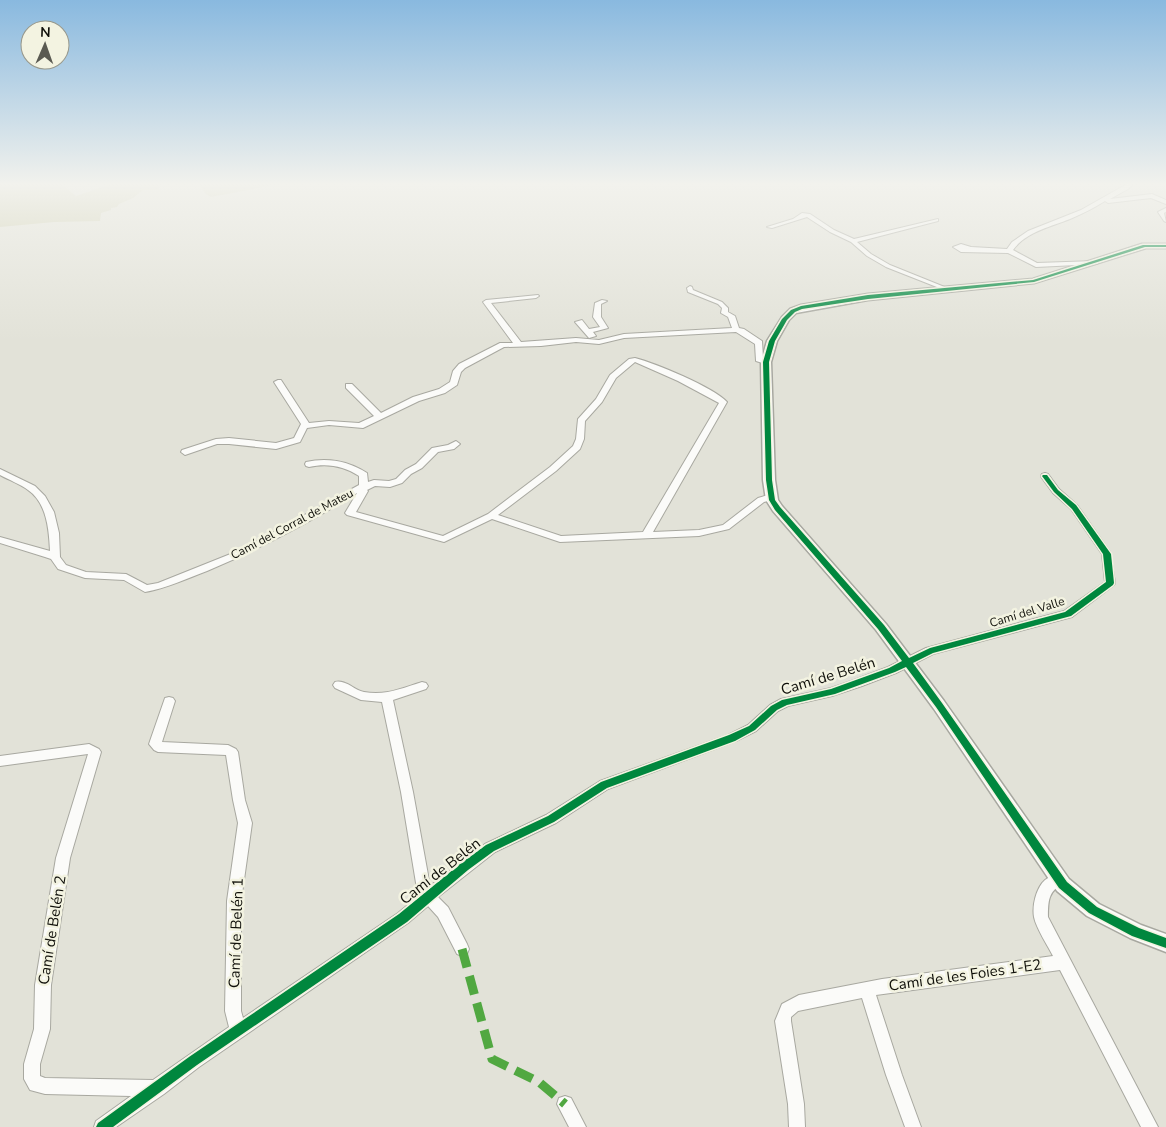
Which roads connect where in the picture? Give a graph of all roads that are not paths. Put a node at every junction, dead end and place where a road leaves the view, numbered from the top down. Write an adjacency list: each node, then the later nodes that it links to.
1 (845, 237): 4 (street)
2 (867, 237): 4 (street)
3 (1025, 237): 7 (street)
4 (853, 240): 10 (street)
5 (1166, 246): 8 (main road)
6 (970, 249): 7 (street)
7 (1009, 251): 8 (street)
8 (1095, 263): 10 (main road)
9 (690, 288): 14 (street)
10 (949, 290): 18 (main road)
11 (536, 296): 17 (street)
12 (604, 301): 15 (street)
13 (579, 322): 15 (street)
14 (736, 330): 16 (street); 18 (street)
15 (589, 331): 16 (street)
16 (595, 342): 17 (street)
17 (518, 344): 21 (street)
18 (766, 362): 29 (main road)
19 (278, 382): 22 (street)
20 (349, 386): 21 (street)
21 (379, 416): 22 (street)
22 (306, 425): 24 (street)
23 (456, 444): 28 (street)
24 (185, 452)
25 (309, 464): 28 (street)
26 (0, 472): 33 (street)
27 (1045, 476): 34 (street, Camí del Valle)
28 (362, 488): 30 (street, Camí del Corral de Mateu); 33 (street, Camí del Corral de Mateu)
29 (772, 497): 31 (street); 34 (main road)
30 (492, 516): 31 (street); 31 (street)
31 (648, 536)
32 (0, 540): 33 (street)
33 (55, 557)
34 (906, 661): 40 (main road); 41 (street, Camí de Belén)
35 (339, 685): 37 (street)
36 (422, 686): 37 (street)
37 (386, 698): 41 (street)
38 (170, 701): 46 (street, Camí de Belén 1)
39 (0, 760): 47 (street, Camí de Belén 2)
40 (1059, 880): 42 (main road); 44 (street, Camí de les Foies 1-E2)
41 (428, 898): 43 (street); 46 (street, Camí de Belén)
42 (1166, 943)
43 (462, 949)
44 (1063, 962): 45 (street, Camí de les Foies 1-E2); 53 (street, Camí de les Foies 1-E2)
45 (867, 989): 51 (street, Camí de les Foies 1-E2); 52 (street)
46 (238, 1030): 47 (street, Camí de Belén)
47 (158, 1088): 49 (street, Camí de Belén)
48 (565, 1104): 50 (street)
49 (102, 1127)
50 (578, 1127)
51 (797, 1127)
52 (913, 1127)
53 (1150, 1127)

